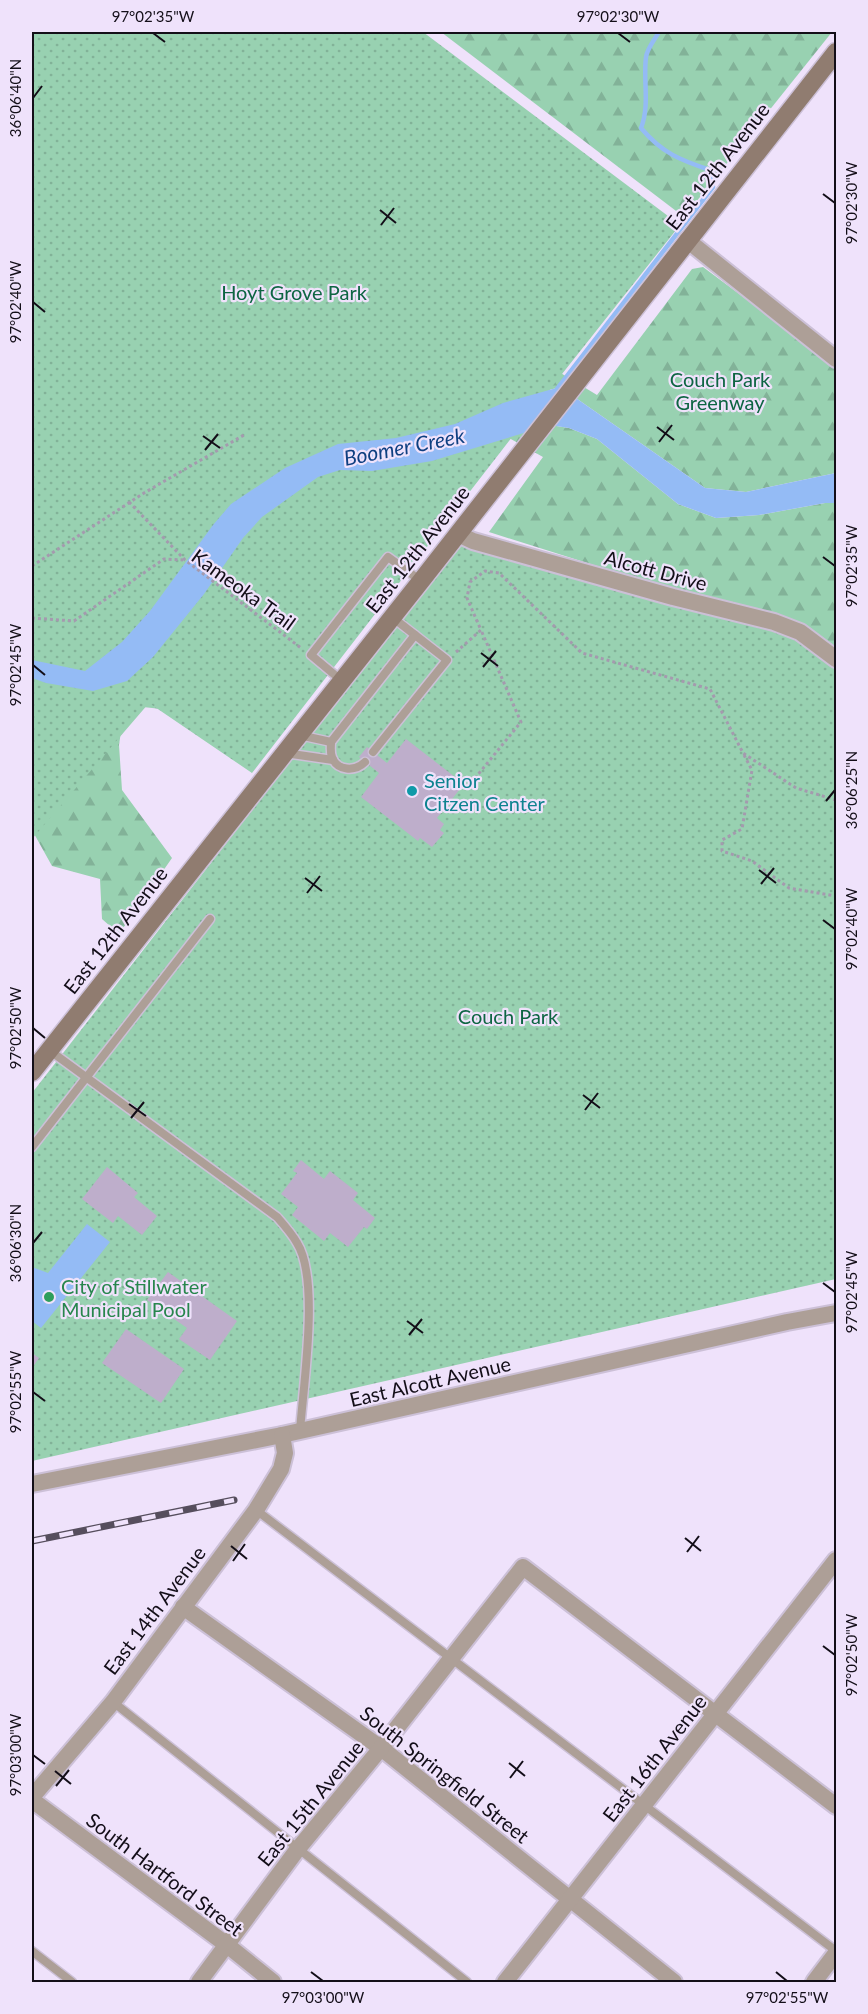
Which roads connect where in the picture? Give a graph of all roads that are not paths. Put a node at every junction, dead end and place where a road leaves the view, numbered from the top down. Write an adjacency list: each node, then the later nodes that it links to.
1 (837, 52): 2 (street, East 12th Avenue)
2 (687, 240): 3 (street); 4 (street, East 12th Avenue)
3 (837, 359)
4 (458, 534): 5 (street, East 12th Avenue); 8 (street, Alcott Drive)
5 (421, 581): 6 (street, East 12th Avenue); 9 (lane)
6 (392, 617): 7 (lane); 9 (street, East 12th Avenue)
7 (415, 635): 11 (lane); 12 (lane)
8 (837, 659)
9 (342, 681): 10 (street, East 12th Avenue)
10 (299, 735): 11 (lane); 13 (street, East 12th Avenue)
11 (331, 742): 14 (lane)
12 (373, 752)
13 (285, 753): 14 (lane); 17 (street, East 12th Avenue)
14 (333, 760): 15 (lane)
15 (365, 762)
16 (210, 919): 19 (lane)
17 (49, 1050): 18 (street, East 12th Avenue); 19 (lane)
18 (32, 1072)
19 (87, 1076): 20 (lane); 22 (lane)
20 (32, 1147)
21 (837, 1313): 22 (street, East Alcott Avenue)
22 (300, 1431): 23 (street, East Alcott Avenue)
23 (282, 1436): 24 (street, East Alcott Avenue); 25 (street, East 14th Avenue)
24 (32, 1484)
25 (255, 1510): 27 (street, East 14th Avenue); 28 (lane)
26 (837, 1560): 30 (street, East 16th Avenue)
27 (183, 1607): 29 (street, East 14th Avenue); 31 (street, South Springfield Street)
28 (451, 1659): 30 (street, East 15th Avenue); 31 (street, East 15th Avenue); 33 (lane)
29 (113, 1702): 32 (street, East 14th Avenue); 35 (lane)
30 (716, 1714): 33 (street, East 16th Avenue); 34 (street)
31 (381, 1748): 35 (street, East 15th Avenue); 36 (street, South Springfield Street)
32 (32, 1799): 37 (street, South Hartford Street)
33 (644, 1805): 36 (street, East 16th Avenue); 39 (lane)
34 (837, 1806)
35 (297, 1850): 37 (street, East 15th Avenue); 43 (lane)
36 (570, 1899): 44 (street, East 16th Avenue); 45 (street, South Springfield Street)
37 (227, 1945): 41 (street, East 15th Avenue); 42 (street, South Hartford Street)
38 (32, 1951): 40 (lane)
39 (837, 1952): 46 (street)
40 (72, 1983)
41 (199, 1983)
42 (273, 1983)
43 (467, 1983)
44 (505, 1983)
45 (674, 1983)
46 (814, 1983)

